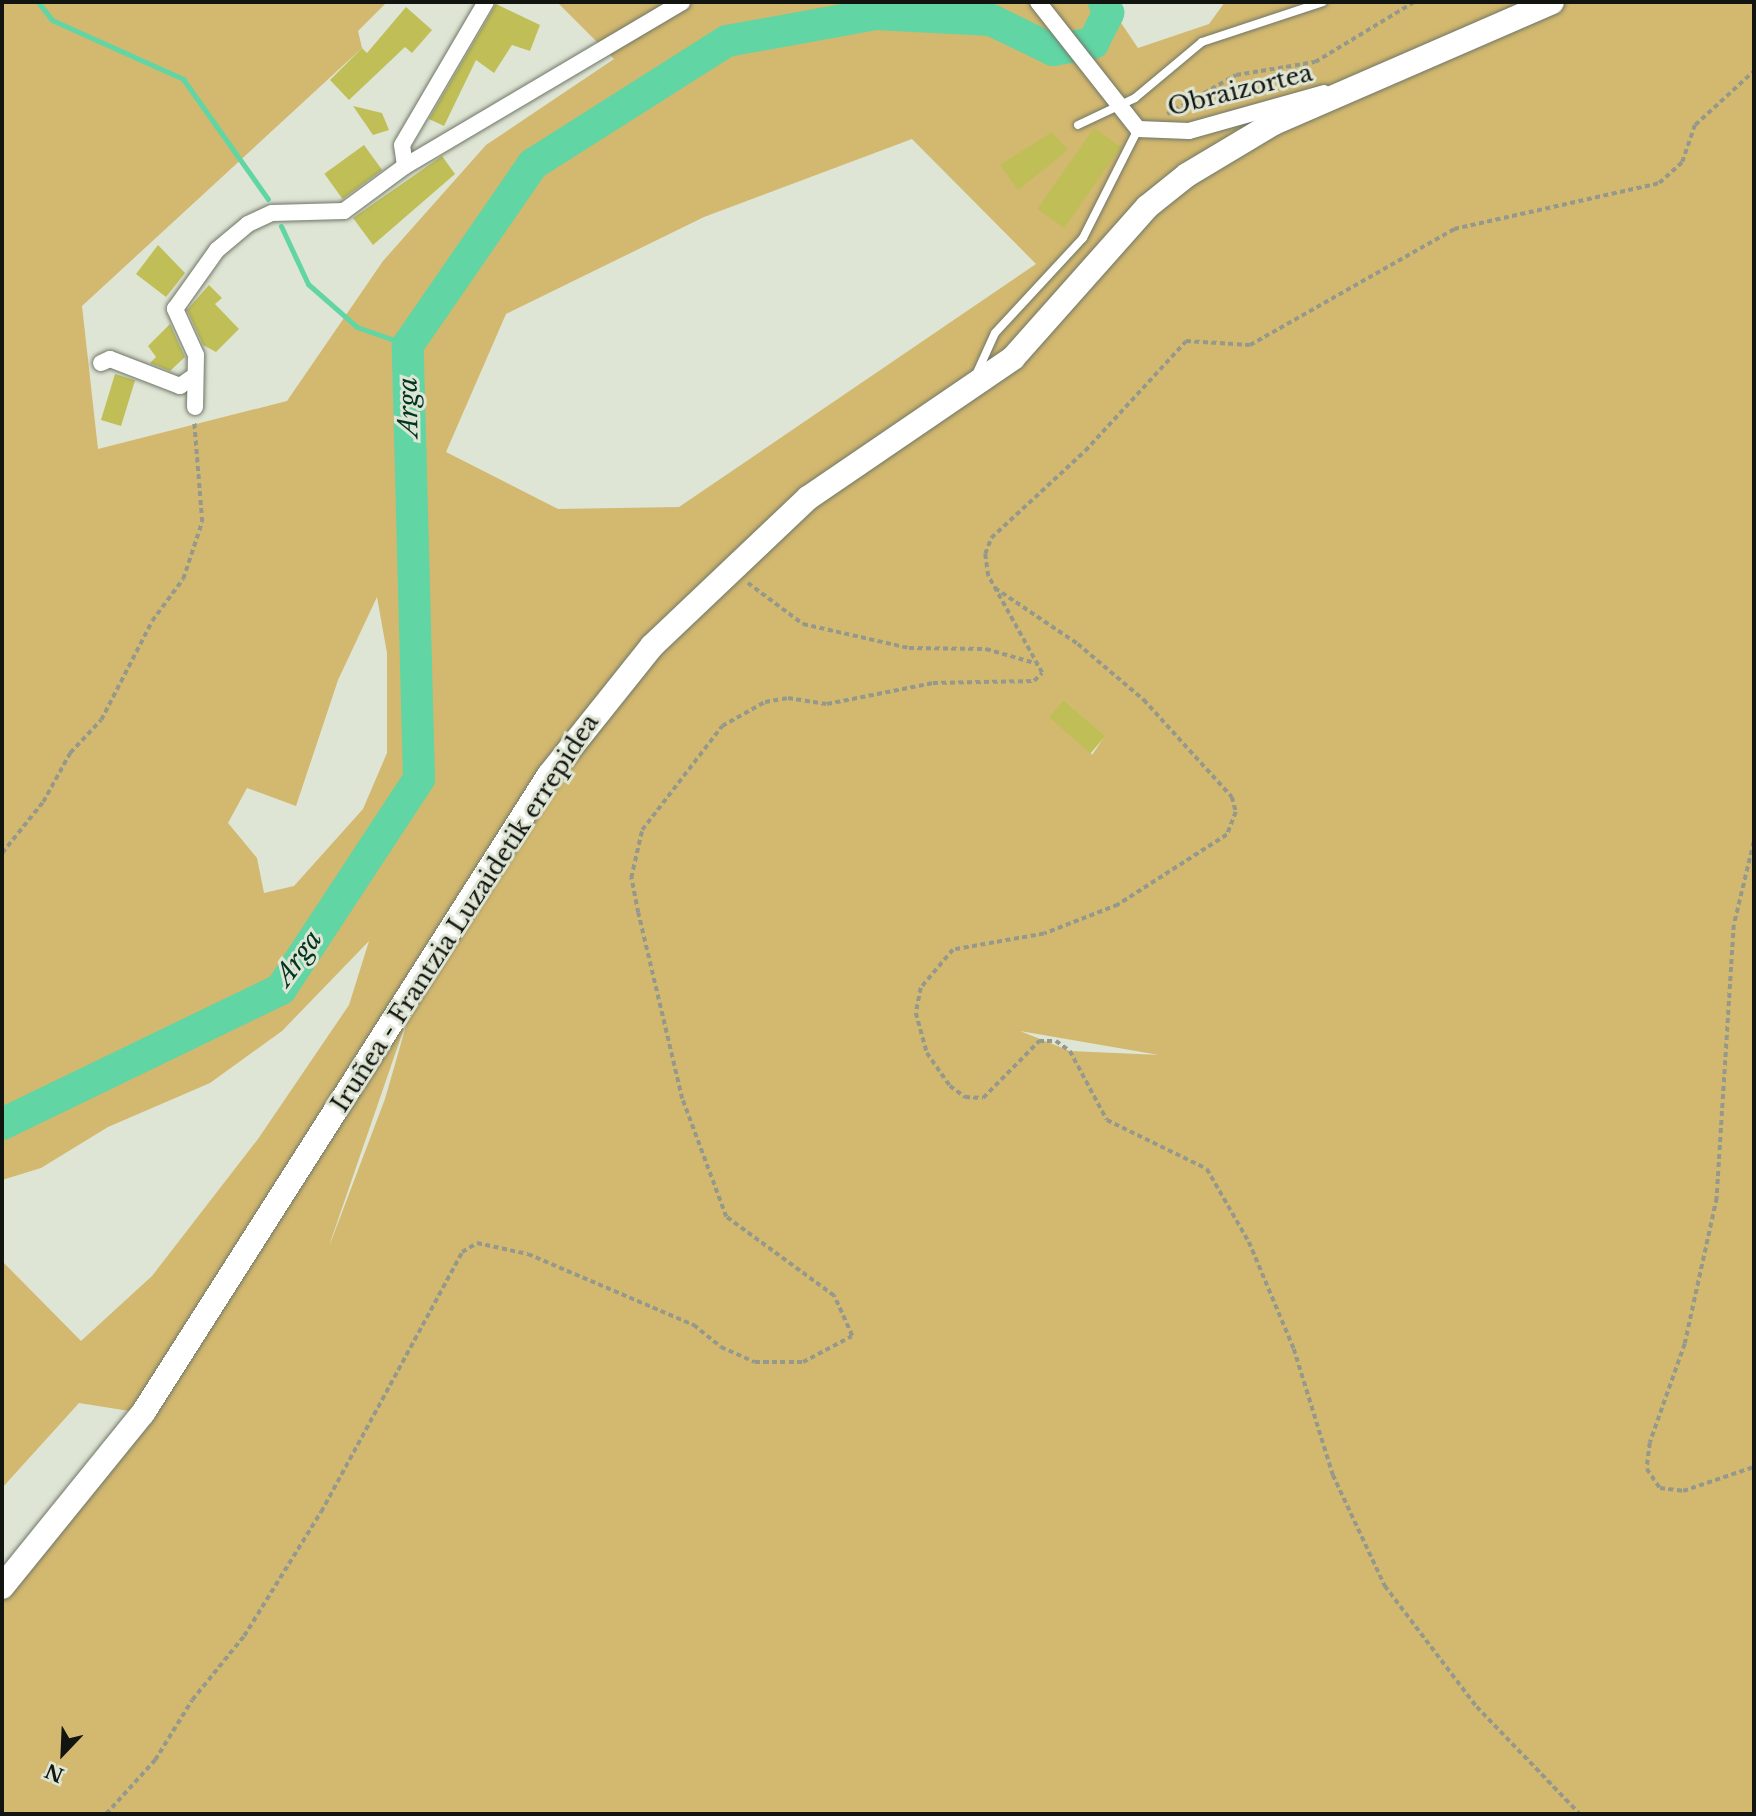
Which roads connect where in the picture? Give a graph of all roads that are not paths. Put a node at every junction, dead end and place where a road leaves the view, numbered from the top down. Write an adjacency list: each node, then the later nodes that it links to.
1 (486, 2): 10 (street)
2 (682, 2): 10 (street)
3 (1323, 2): 7 (lane)
4 (1552, 2): 6 (highway, Iruñea - Frantzia Luzaidetik errepidea)
5 (1042, 5): 7 (street, Obraizortea)
6 (1354, 88): 9 (street, Obraizortea); 13 (highway, Iruñea - Frantzia Luzaidetik errepidea)
7 (1117, 108): 8 (lane); 9 (street, Obraizortea)
8 (1078, 125)
9 (1138, 129): 13 (lane, Obraizortea)
10 (405, 166): 12 (street)
11 (101, 363): 12 (street)
12 (193, 377): 14 (street)
13 (972, 387): 15 (highway, Iruñea - Frantzia Luzaidetik errepidea)
14 (195, 407)
15 (2, 1587)

